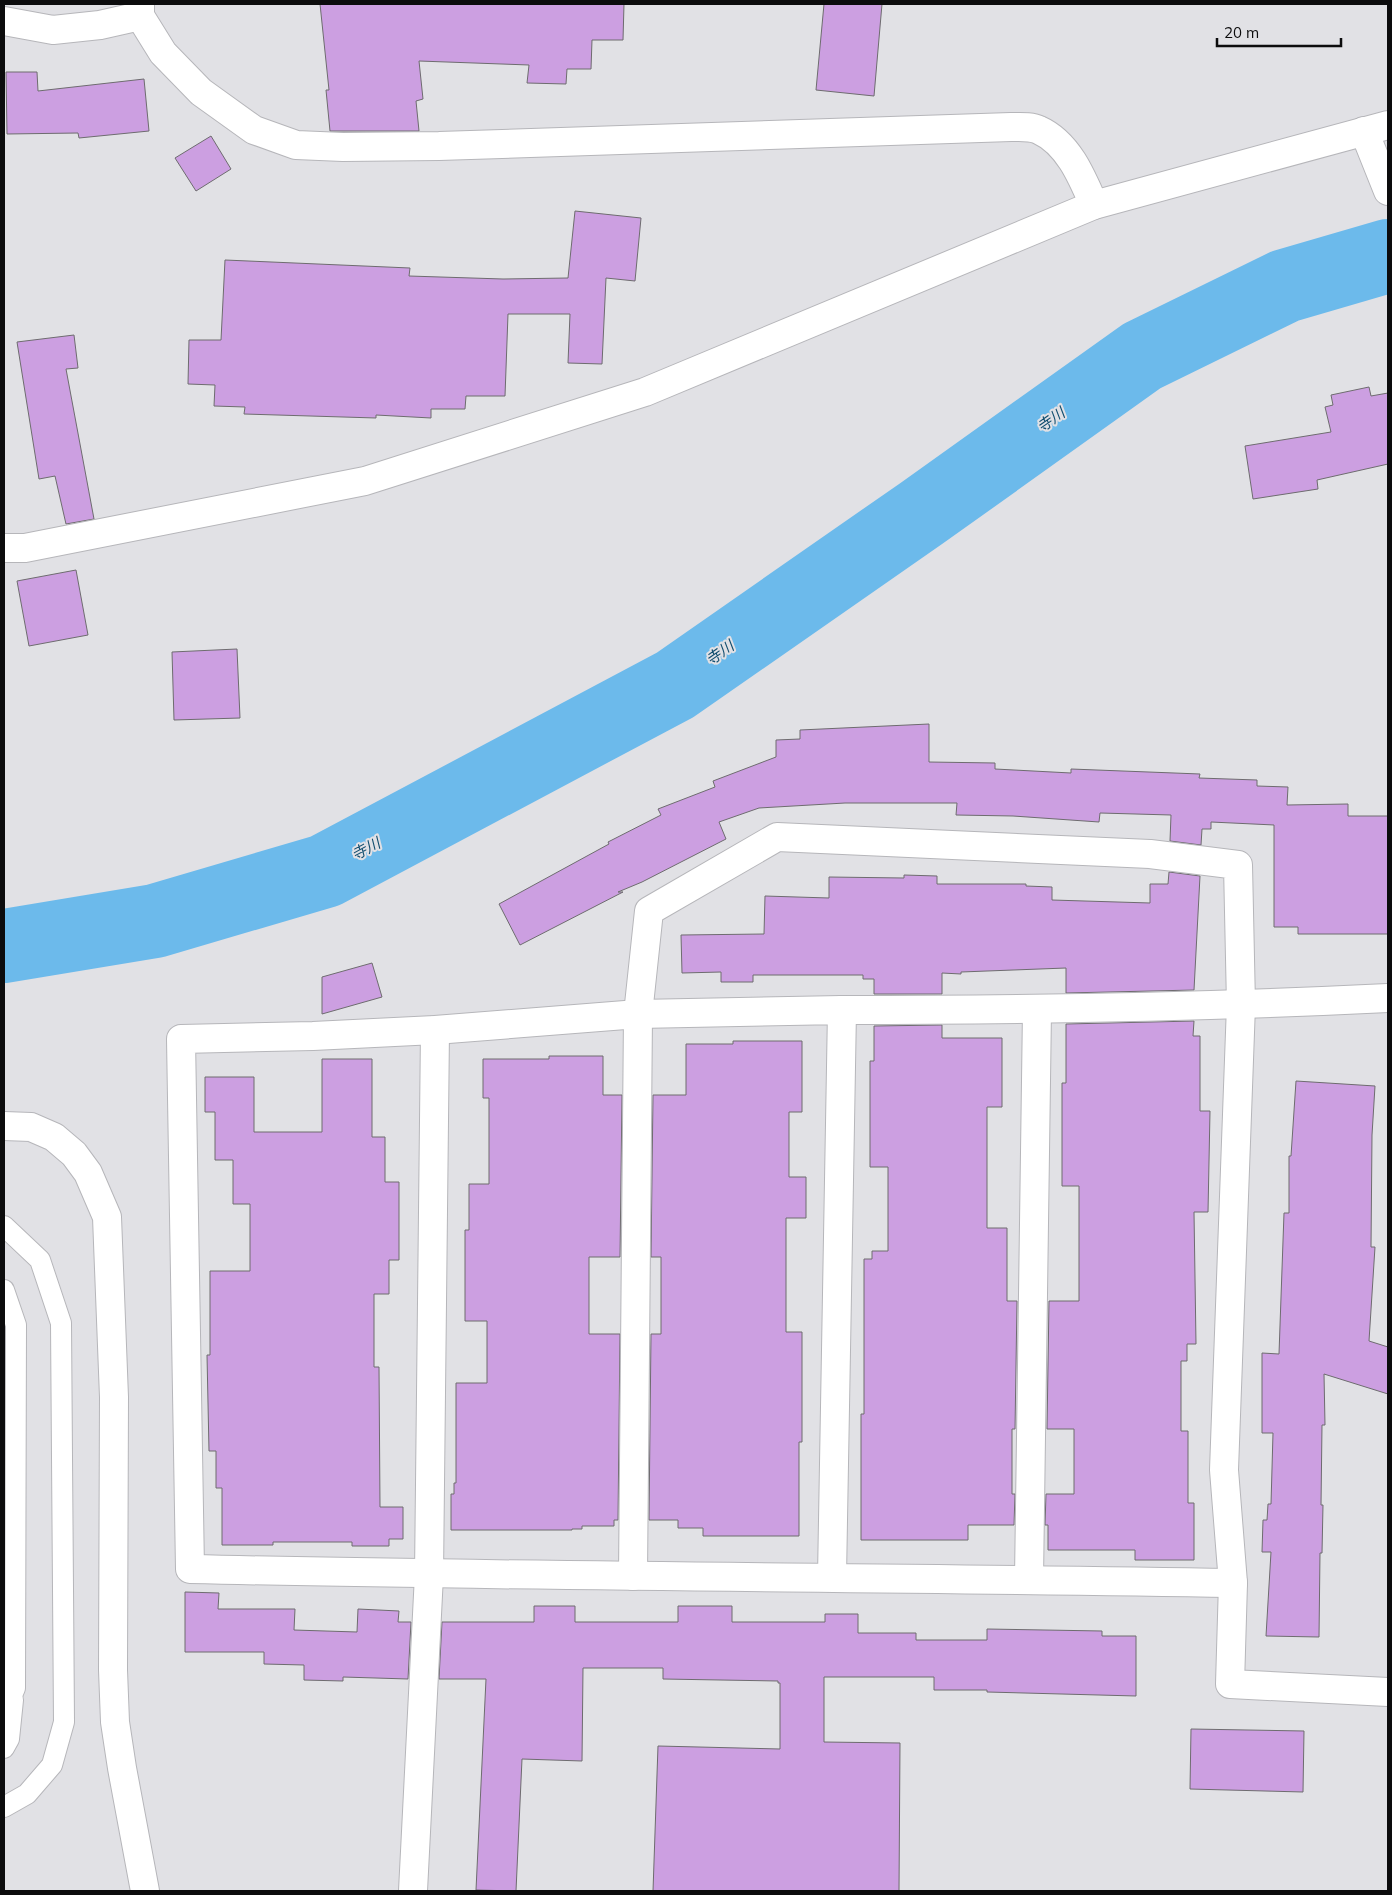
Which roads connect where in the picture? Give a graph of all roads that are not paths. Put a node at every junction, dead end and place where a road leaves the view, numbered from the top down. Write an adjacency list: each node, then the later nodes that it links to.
1 (140, 10): 2 (street); 5 (street)
2 (4, 20)
3 (1376, 128): 4 (street); 5 (street)
4 (1385, 185)
5 (1094, 205): 6 (street)
6 (4, 548)
7 (1388, 998): 8 (street)
8 (1241, 1005): 10 (street); 11 (street); 21 (street)
9 (842, 1010): 10 (street); 11 (street); 19 (street)
10 (1037, 1010): 20 (street)
11 (638, 1014): 12 (street); 18 (street)
12 (434, 1030): 17 (street); 17 (street)
13 (4, 1126): 27 (street)
14 (4, 1226): 26 (lane)
15 (4, 1290): 16 (lane)
16 (10, 1488): 22 (lane)
17 (430, 1574): 18 (street); 28 (street)
18 (633, 1576): 19 (street)
19 (832, 1577): 20 (street)
20 (1029, 1579): 21 (street)
21 (1233, 1583): 23 (street)
22 (15, 1688): 24 (lane); 25 (lane)
23 (1388, 1692)
24 (4, 1714)
25 (4, 1748)
26 (4, 1807)
27 (145, 1891)
28 (413, 1891)

